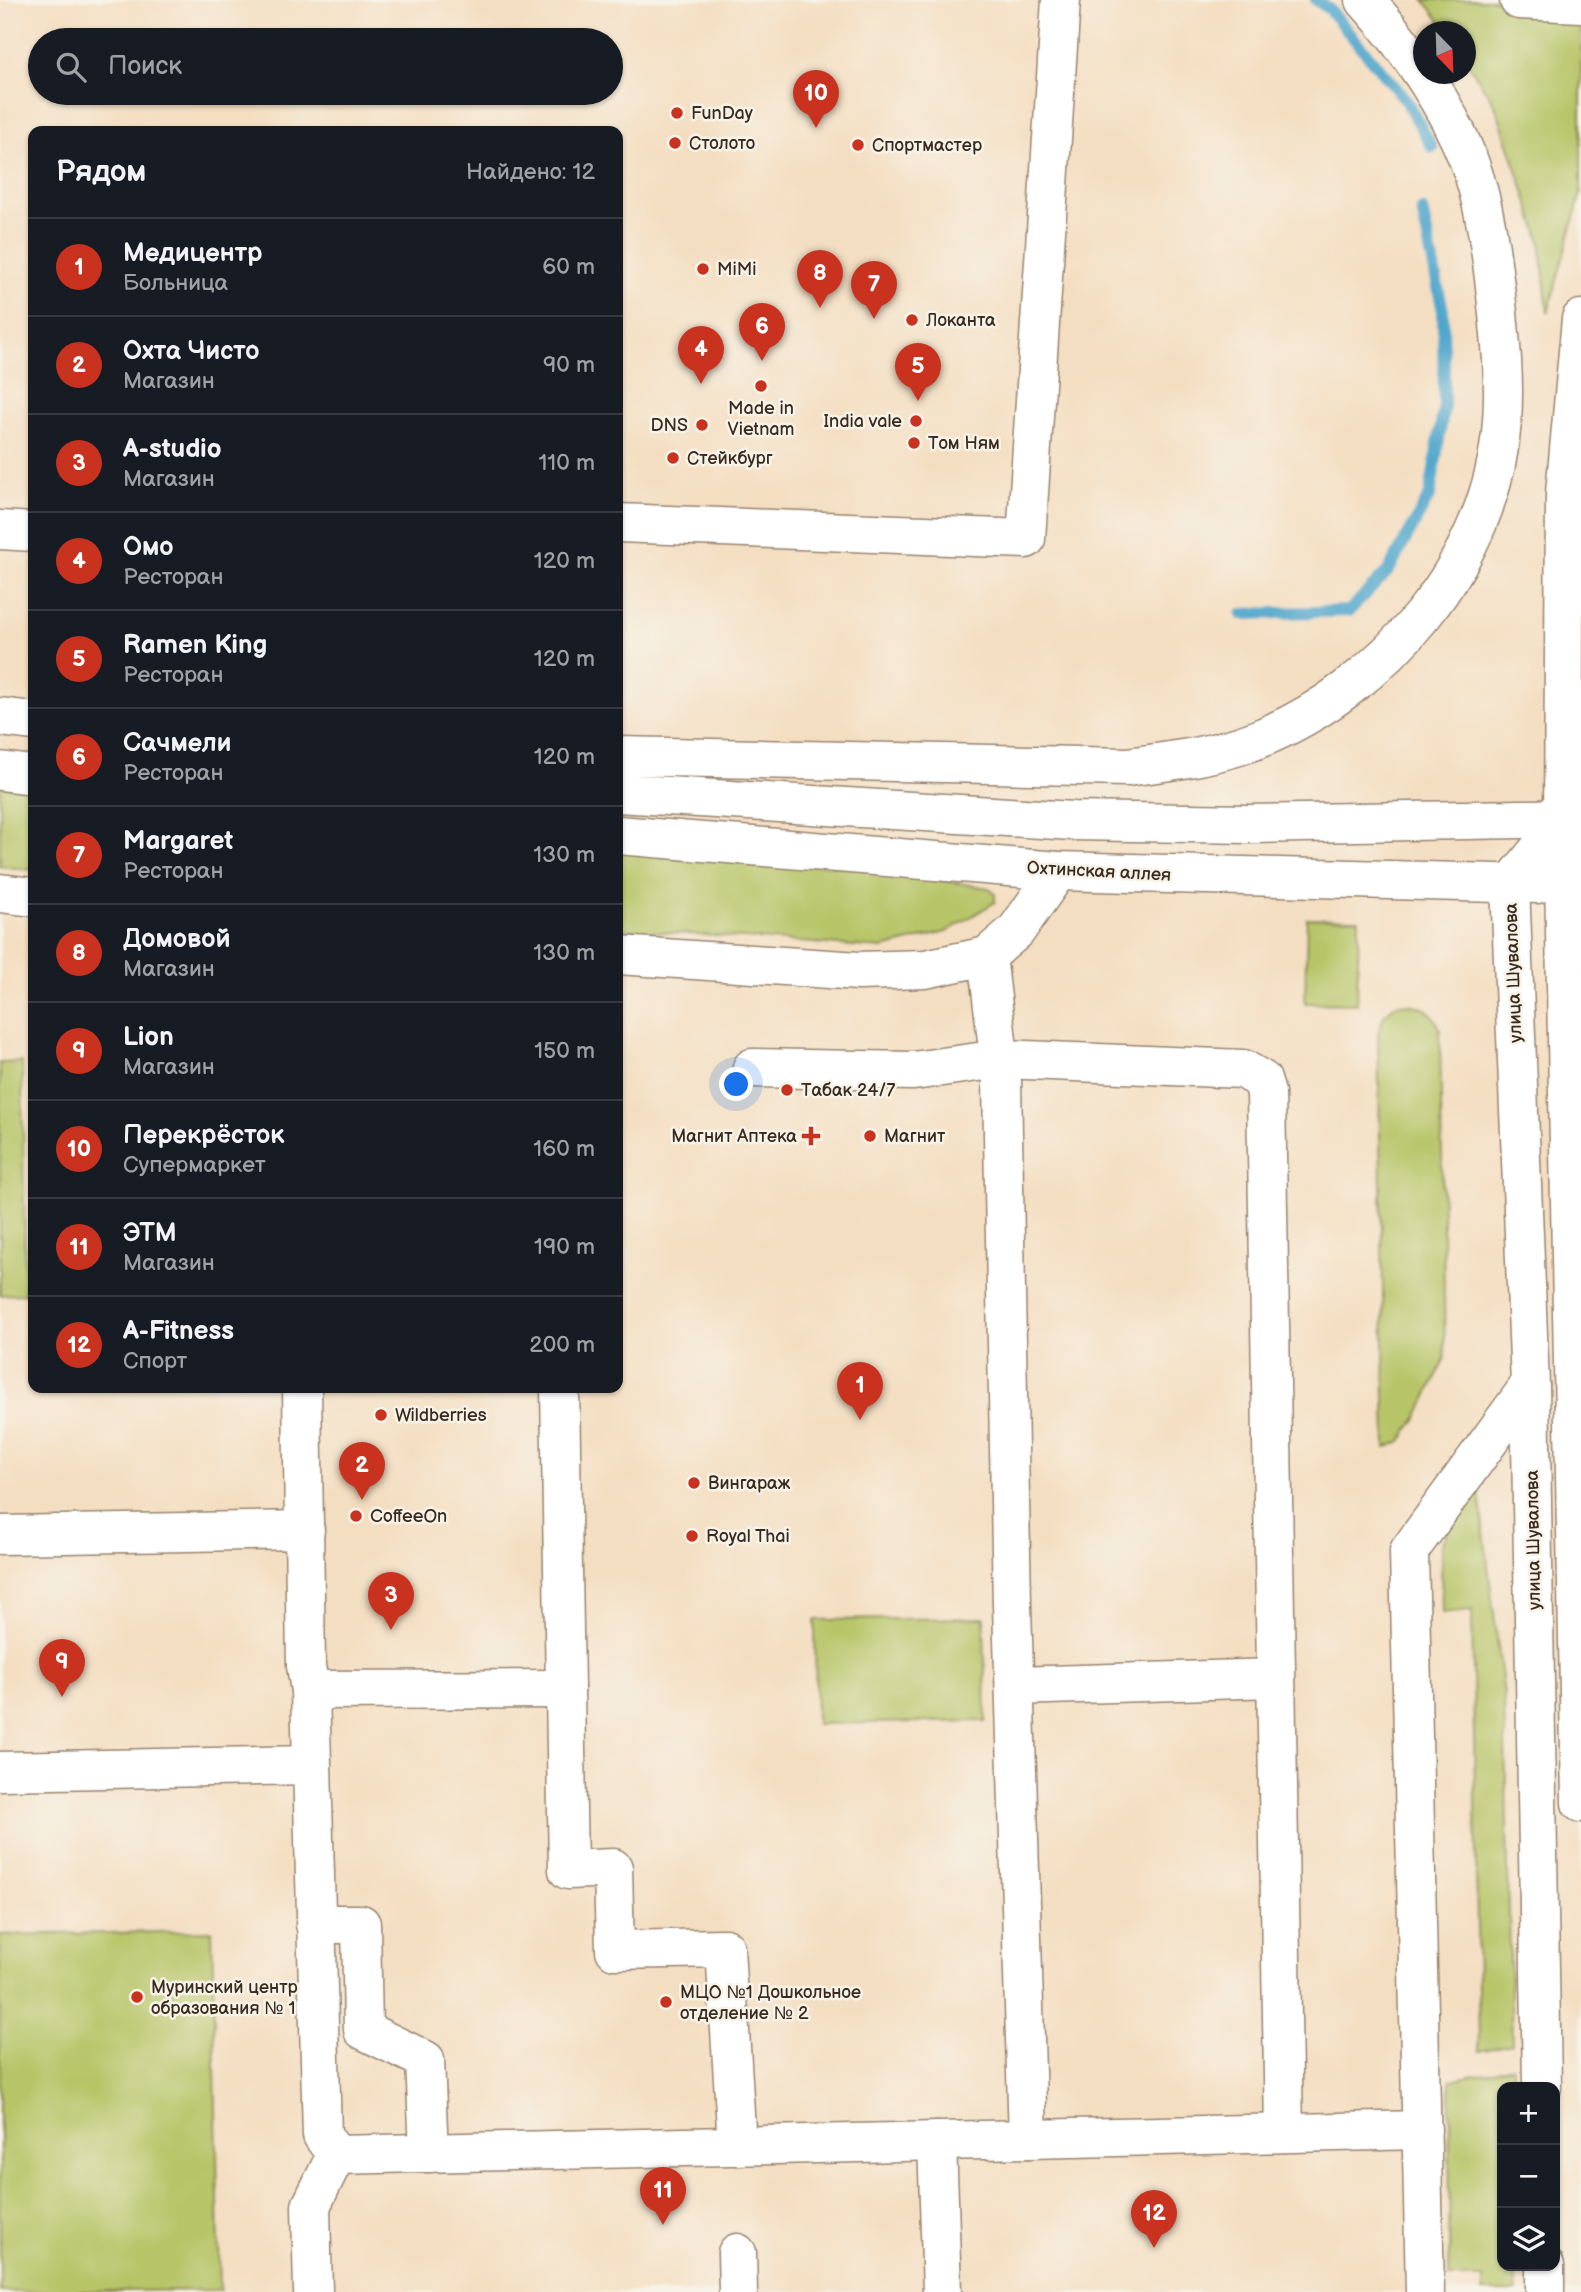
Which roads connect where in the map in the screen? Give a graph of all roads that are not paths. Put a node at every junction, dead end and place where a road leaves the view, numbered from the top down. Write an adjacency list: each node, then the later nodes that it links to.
1 (1061, 0): 6 (street)
2 (1365, 0): 13 (street)
3 (1519, 0): 4 (street)
4 (1581, 3)
5 (1581, 319): 17 (street)
6 (623, 523)
7 (0, 530): 8 (street)
8 (28, 532)
9 (0, 717): 10 (street)
10 (28, 720)
11 (623, 731): 13 (street)
12 (623, 756): 13 (street)
13 (1017, 765)
14 (0, 771): 15 (street)
15 (28, 774)
16 (623, 793): 17 (street)
17 (1572, 819): 20 (street); 21 (street, улица Шувалова)
18 (623, 835): 19 (street, Охтинская аллея)
19 (1058, 871): 21 (street, Охтинская аллея); 25 (street)
20 (1573, 883): 21 (street, Охтинская аллея); 28 (street)
21 (1510, 885): 29 (street, улица Шувалова)
22 (0, 893): 23 (street)
23 (28, 896)
24 (623, 955): 25 (street)
25 (987, 956): 26 (street)
26 (1000, 1059): 27 (street); 34 (street); 35 (street)
27 (752, 1068)
28 (1576, 1327): 40 (street)
29 (1530, 1385): 42 (street, улица Шувалова); 43 (street)
30 (302, 1393): 32 (street)
31 (560, 1393): 36 (street)
32 (305, 1530): 33 (street); 37 (street)
33 (0, 1535)
34 (1275, 1678): 35 (street); 44 (street)
35 (1015, 1686): 45 (street)
36 (565, 1689): 37 (street); 47 (street)
37 (310, 1690): 38 (street)
38 (311, 1765): 39 (street); 41 (street)
39 (0, 1771)
40 (1581, 1803)
41 (315, 1924): 48 (street); 49 (street)
42 (1542, 2082)
43 (1422, 2130): 44 (street); 55 (street)
44 (1284, 2133): 45 (street)
45 (1028, 2139): 46 (street)
46 (937, 2141): 47 (street); 54 (street)
47 (737, 2146): 48 (street)
48 (429, 2153): 49 (street)
49 (336, 2155): 52 (street)
50 (737, 2253): 53 (street)
51 (1545, 2271): 56 (street)
52 (313, 2292)
53 (738, 2292)
54 (942, 2292)
55 (1425, 2292)
56 (1545, 2292)

